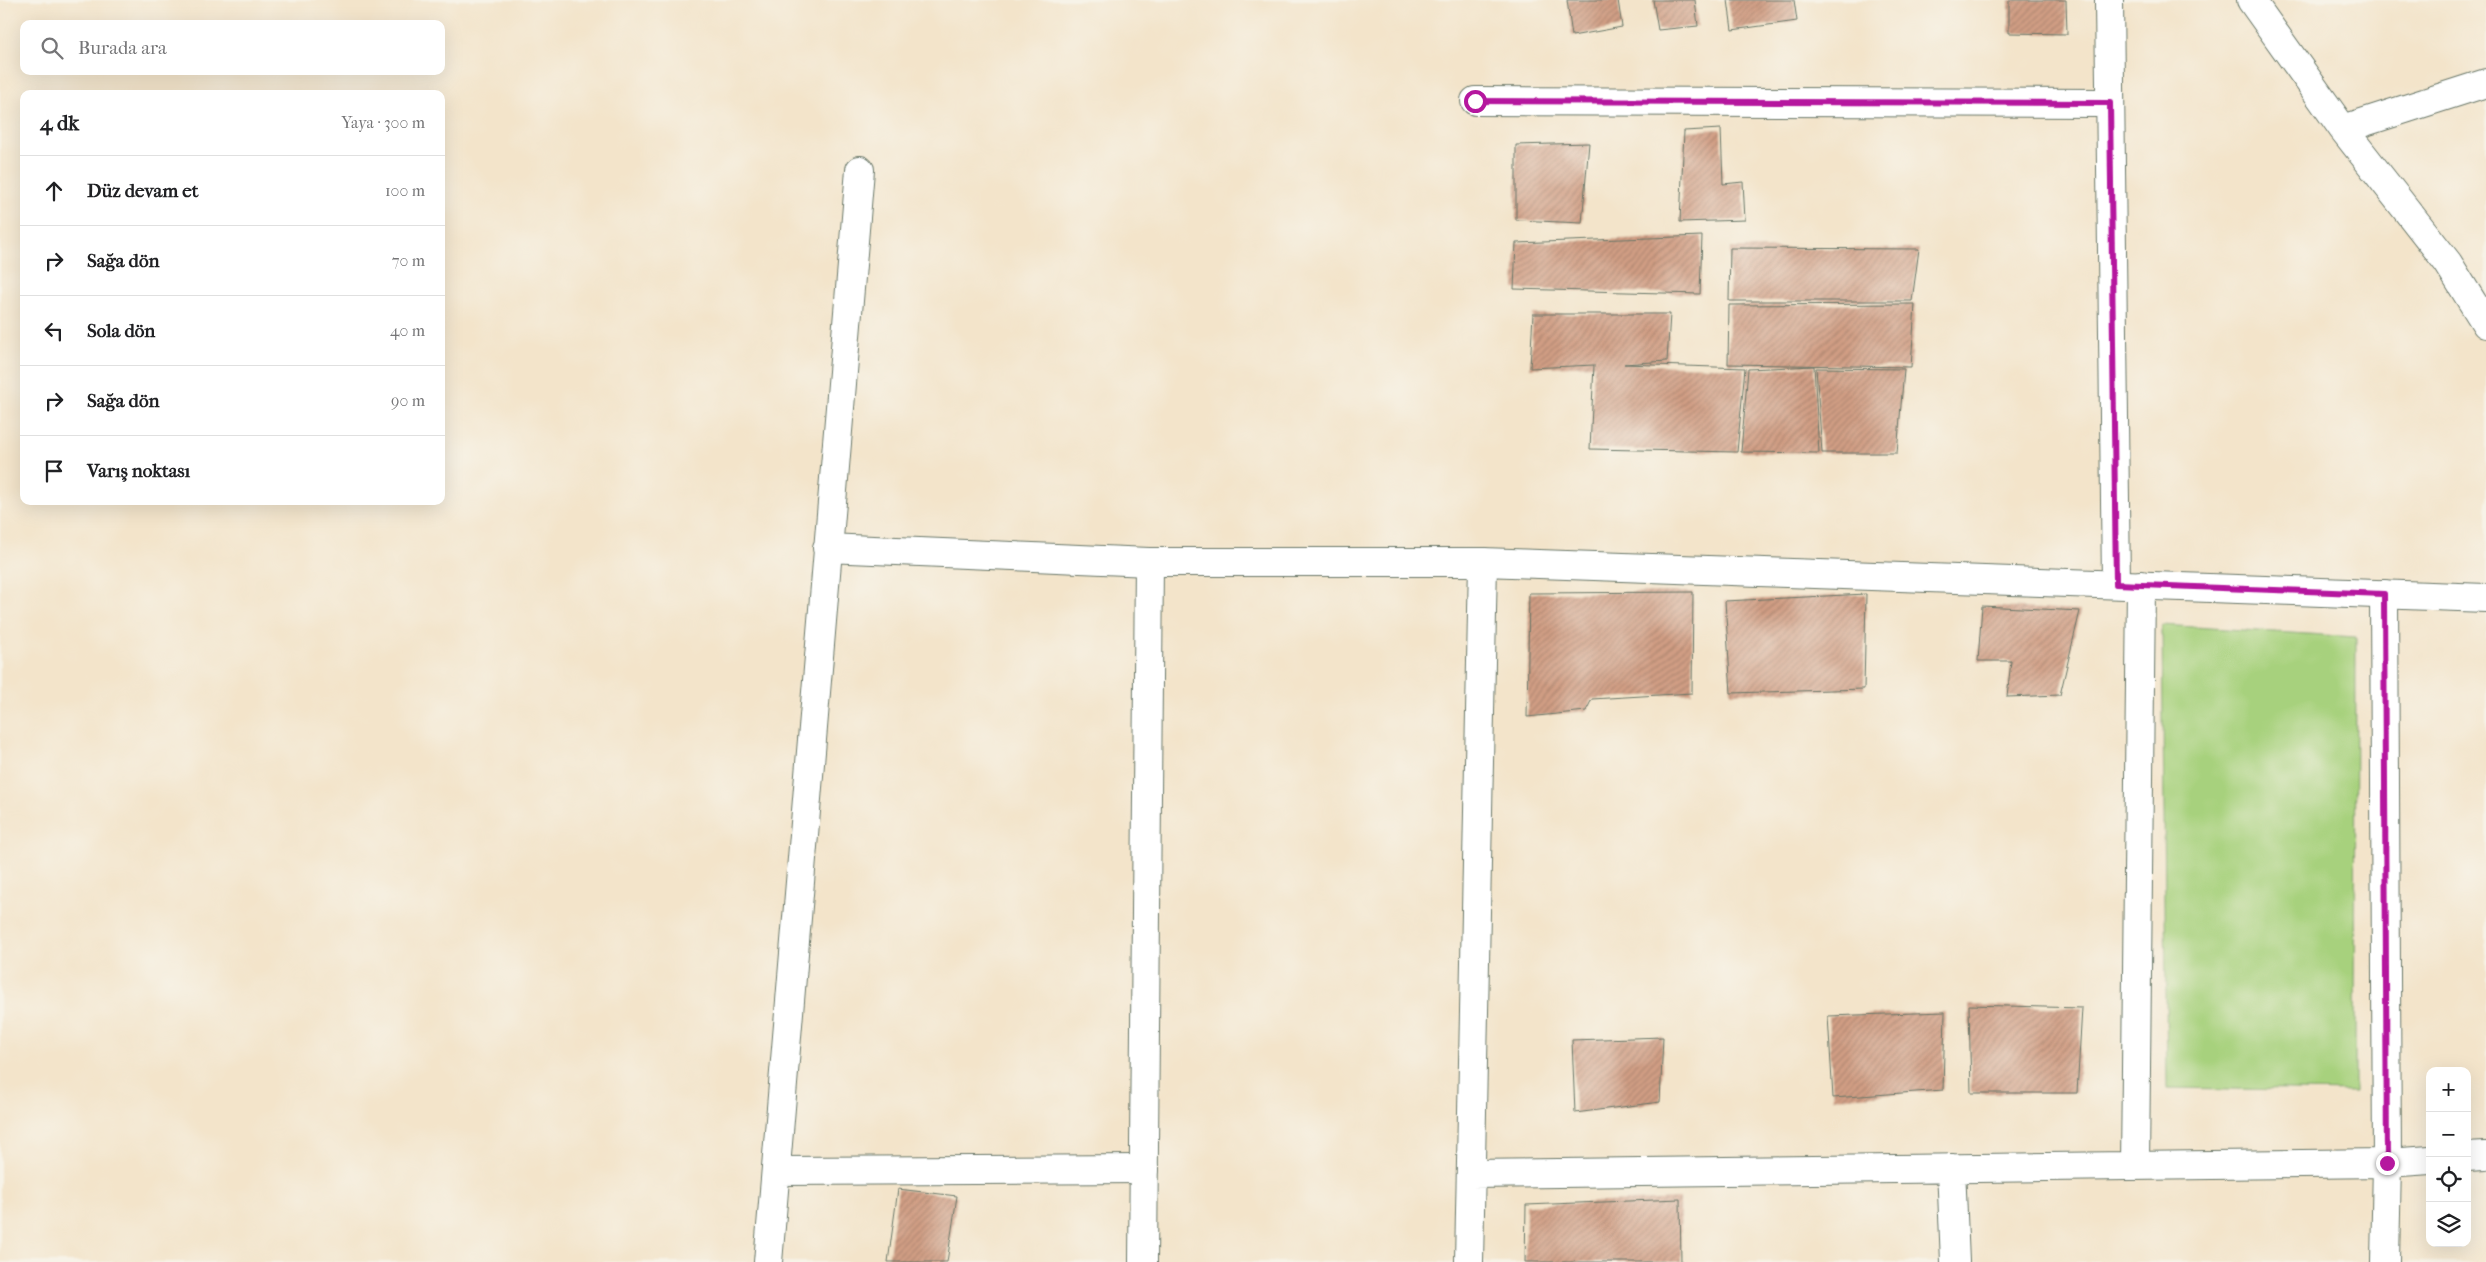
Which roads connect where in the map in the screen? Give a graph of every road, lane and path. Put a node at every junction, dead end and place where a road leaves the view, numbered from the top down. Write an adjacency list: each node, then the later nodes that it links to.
1 (2109, 0): 5 (street)
2 (2251, 0): 6 (street)
3 (2486, 82): 6 (street)
4 (1475, 101): 5 (street)
5 (2110, 103): 12 (street)
6 (2343, 129): 8 (street)
7 (860, 170): 9 (street)
8 (2486, 324)
9 (827, 548): 10 (street); 22 (street)
10 (1149, 562): 11 (street); 21 (street)
11 (1483, 562): 12 (street); 23 (street)
12 (2128, 585): 13 (street); 19 (street)
13 (2384, 594): 14 (street); 18 (street)
14 (2486, 598)
15 (2486, 1156): 16 (street)
16 (2471, 1157)
17 (2426, 1160): 18 (street)
18 (2387, 1163): 19 (street); 28 (street)
19 (2135, 1166): 20 (street)
20 (1951, 1168): 23 (street); 27 (street)
21 (1144, 1169): 22 (street); 25 (street)
22 (776, 1171): 24 (street)
23 (1471, 1174): 26 (street)
24 (768, 1262)
25 (1144, 1262)
26 (1469, 1262)
27 (1955, 1262)
28 (2385, 1262)

